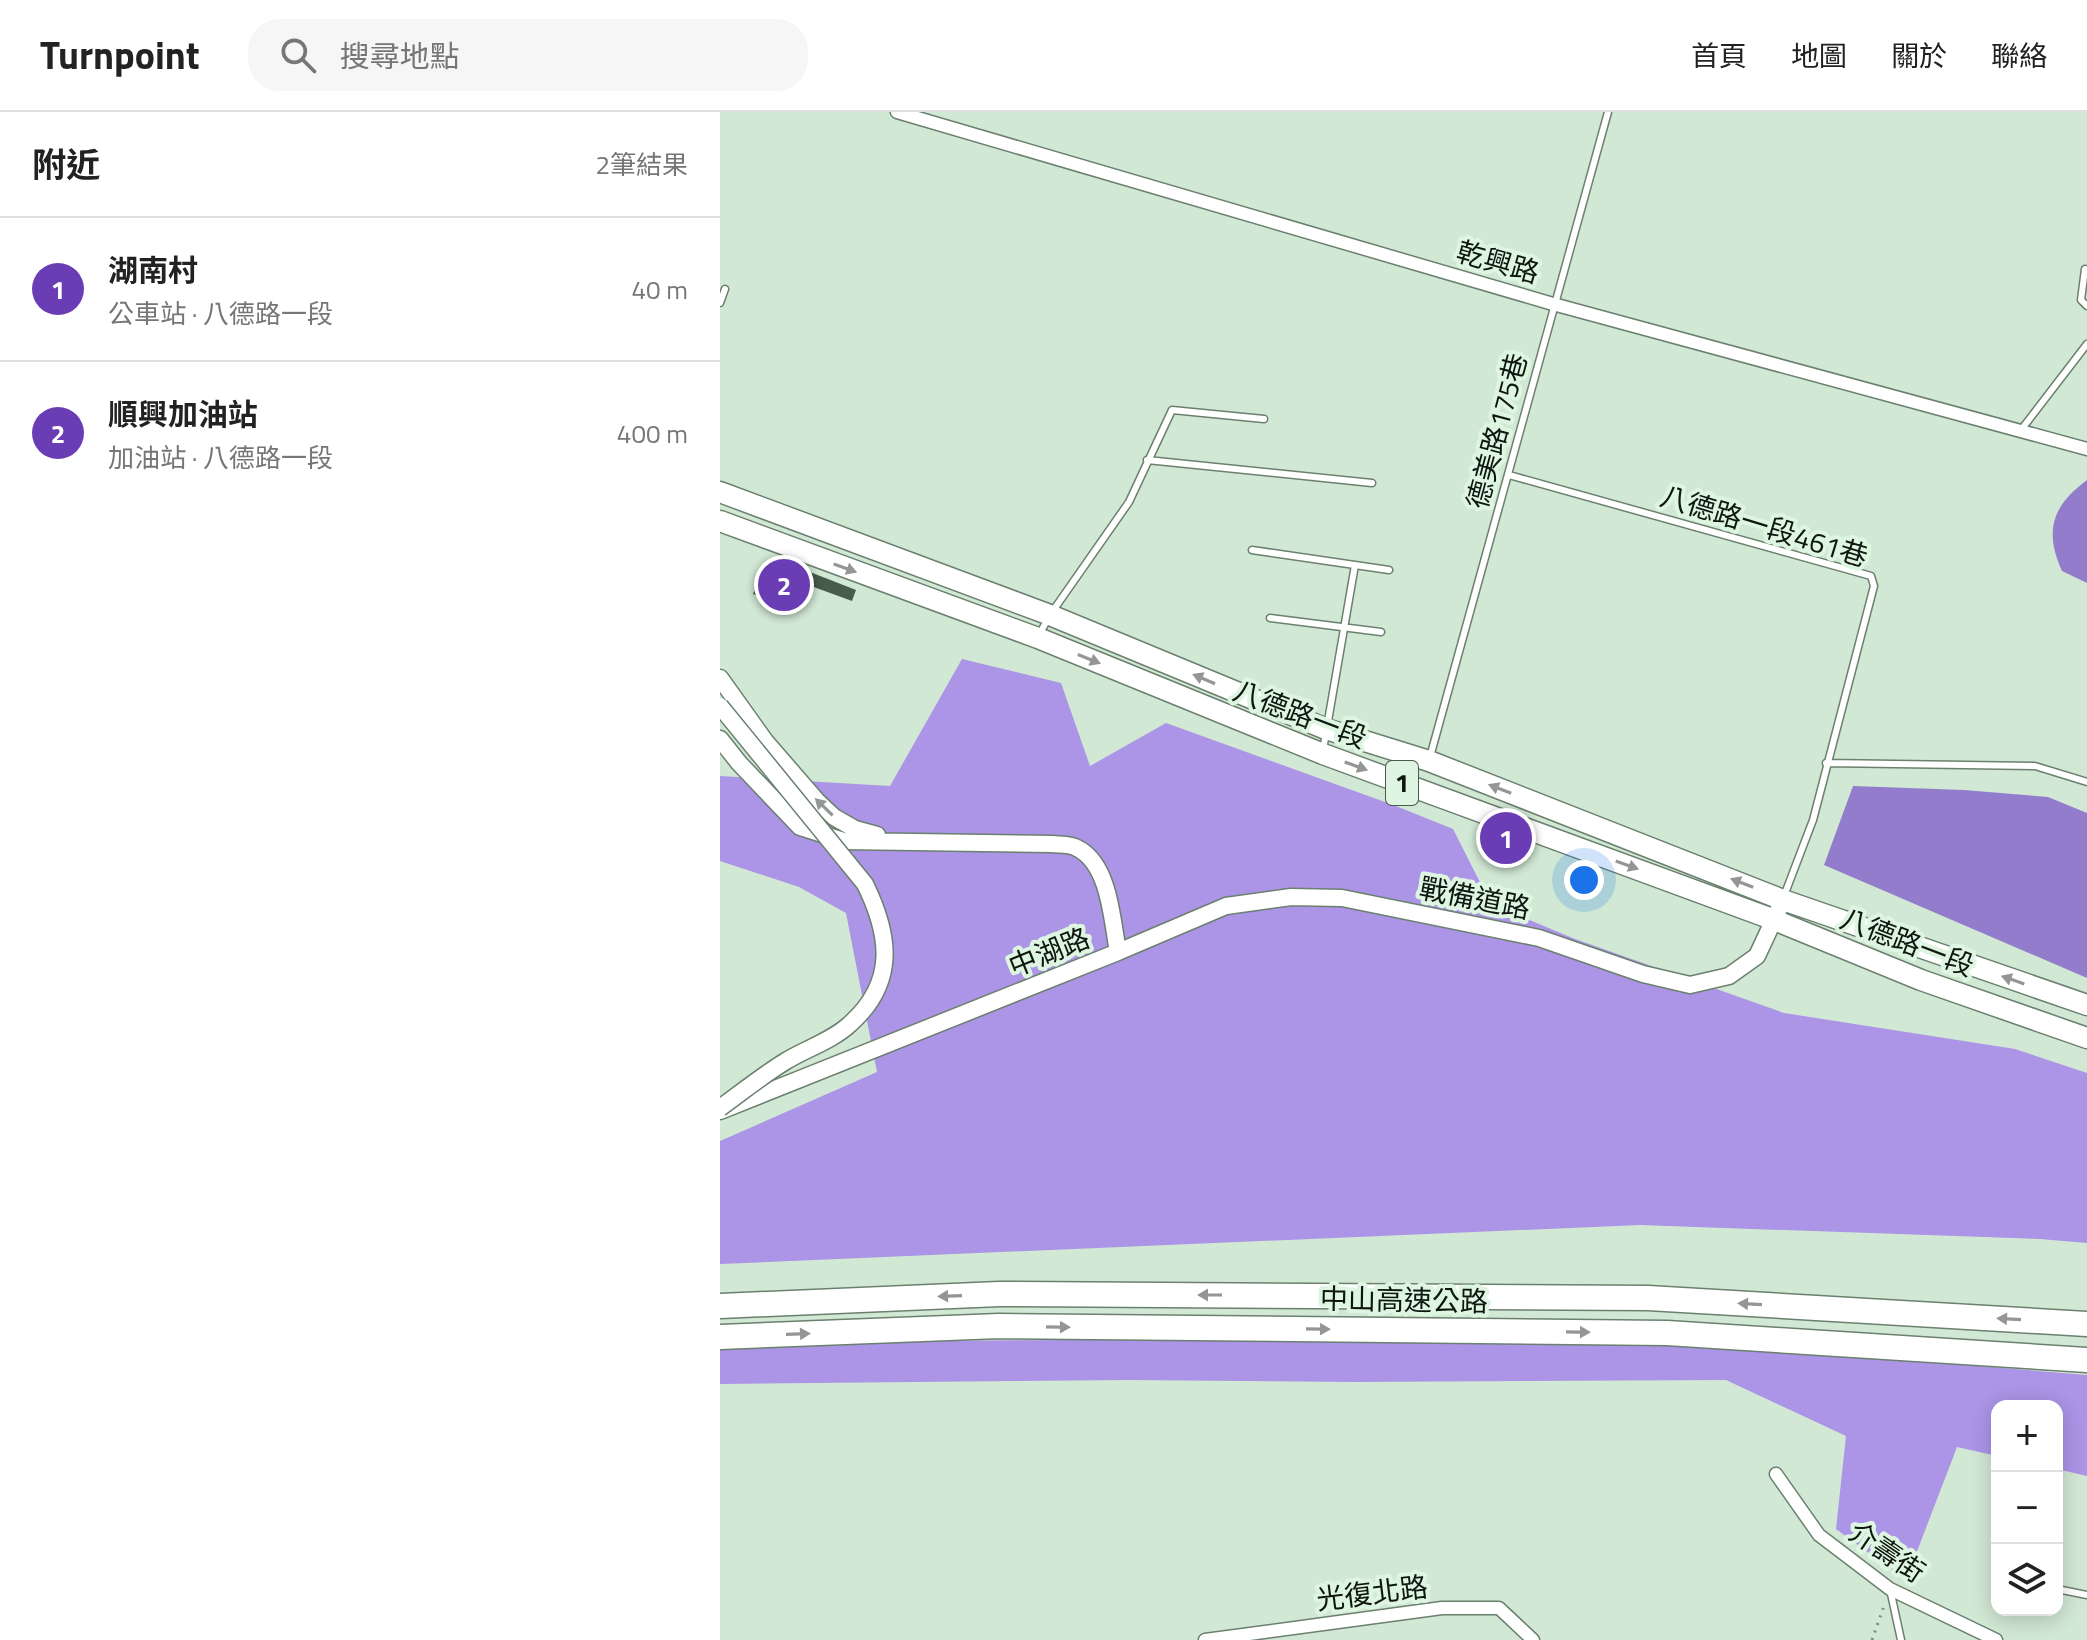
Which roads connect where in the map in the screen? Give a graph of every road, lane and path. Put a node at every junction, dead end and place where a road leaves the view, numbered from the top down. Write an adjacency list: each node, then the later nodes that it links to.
1 (897, 112): 6 (street, 乾興路)
2 (1608, 112): 6 (lane, 德美路175巷)
3 (2085, 269): 7 (lane)
4 (725, 289): 5 (lane)
5 (720, 303)
6 (1553, 304): 10 (street, 乾興路); 13 (lane, 德美路175巷)
7 (2087, 306)
8 (2087, 344): 10 (lane)
9 (1264, 419): 12 (lane)
10 (2021, 430): 11 (street, 乾興路)
11 (2087, 449)
12 (1147, 460): 14 (lane); 20 (lane)
13 (1509, 475): 32 (lane, 德美路175巷); 33 (lane, 八德路一段461巷)
14 (1372, 483)
15 (720, 492): 20 (main road, 八德路一段 / 1)
16 (720, 521): 24 (main road, 八德路一段 / 1, one-way to 24)
17 (1252, 550): 18 (lane)
18 (1355, 565): 19 (lane); 22 (lane)
19 (1389, 570)
20 (1050, 615): 24 (lane); 27 (main road, 八德路一段 / 1, one-way to 20)
21 (1270, 618): 22 (lane)
22 (1344, 626): 23 (lane); 27 (lane)
23 (1381, 632)
24 (1038, 638): 30 (main road, 八德路一段 / 1, one-way to 30)
25 (720, 678): 28 (street, 中湖路)
26 (720, 706): 41 (street, bridge)
27 (1326, 729): 30 (lane); 32 (main road, 八德路一段 / 1)
28 (763, 738): 31 (lane); 35 (street, 中湖路, one-way to 28)
29 (720, 739): 31 (street, 中湖路)
30 (1323, 754): 37 (main road, 八德路一段 / 1, one-way to 37)
31 (736, 760): 35 (street, 中湖路)
32 (1429, 761): 36 (main road, 八德路一段 / 1, one-way to 32)
33 (1826, 763): 34 (lane); 36 (lane, 八德路一段461巷)
34 (2087, 782)
35 (894, 840): 38 (street, 中湖路)
36 (1783, 900): 37 (street, 戰備道路); 39 (main road, 八德路一段 / 1, one-way to 36)
37 (1772, 919): 38 (street, 戰備道路); 40 (main road, 八德路一段 / 1)
38 (1118, 952): 41 (street, 中湖路)
39 (2087, 1005)
40 (2087, 1038)
41 (720, 1109)
42 (720, 1306): 43 (highway, 中山高速公路, one-way to 42)
43 (2087, 1324)
44 (720, 1337): 45 (highway, 中山高速公路, one-way to 45)
45 (2087, 1360)
46 (1776, 1474): 47 (street, 介壽街)
47 (1890, 1589): 52 (path); 53 (lane); 54 (street, 介壽街)
48 (2063, 1590): 49 (lane)
49 (2087, 1595)
50 (1205, 1640): 51 (street, 光復北路)
51 (1533, 1640)
52 (1872, 1640)
53 (1901, 1640)
54 (1996, 1640)

